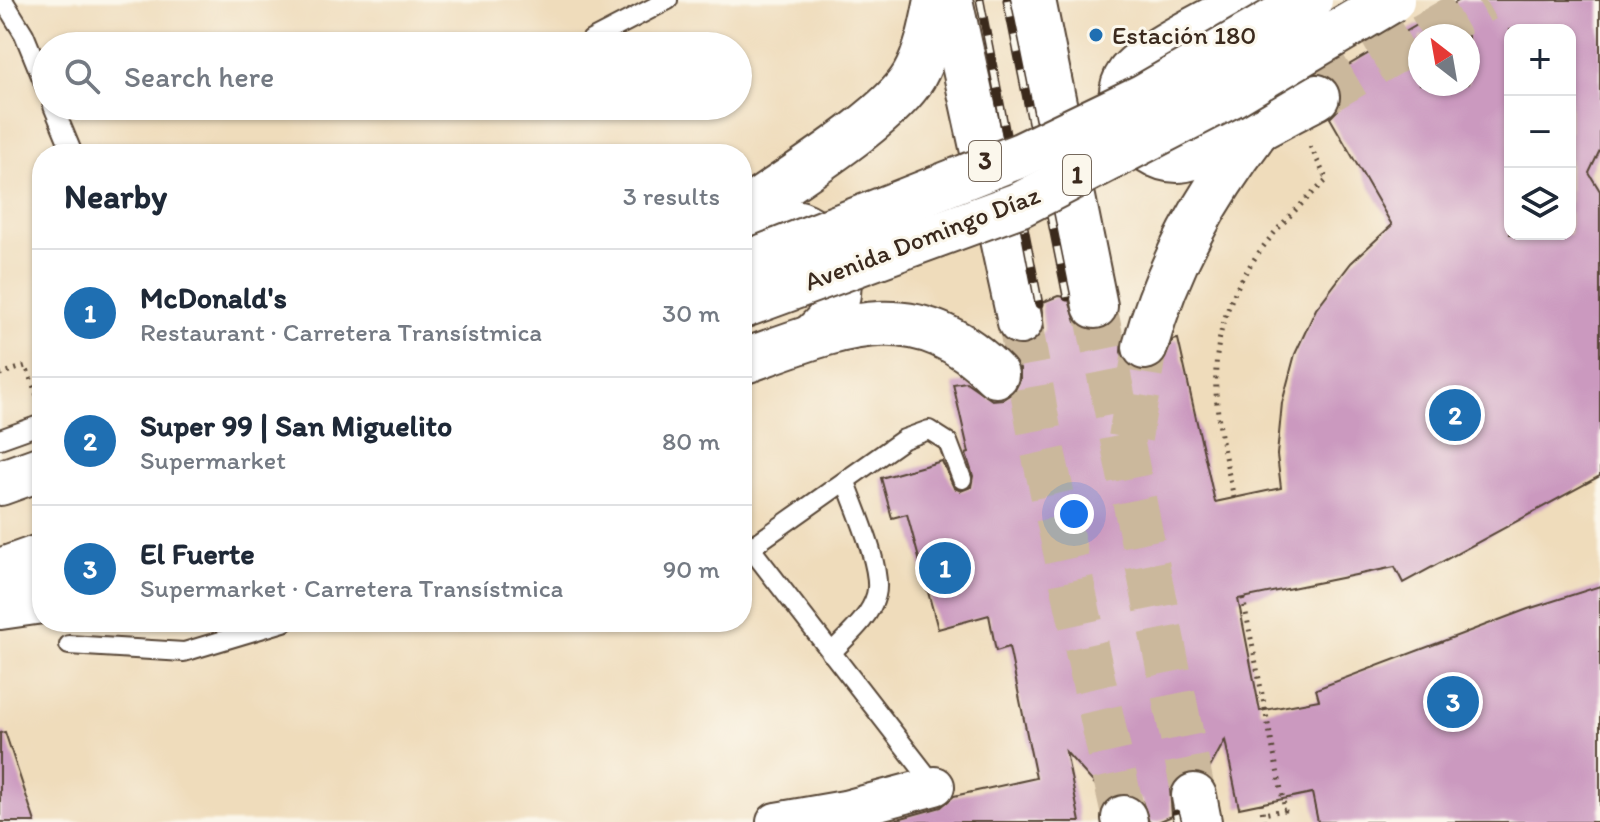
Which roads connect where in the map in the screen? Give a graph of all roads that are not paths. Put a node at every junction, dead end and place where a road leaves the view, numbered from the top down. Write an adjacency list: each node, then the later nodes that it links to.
1 (3, 0): 10 (lane)
2 (668, 0): 9 (lane)
3 (937, 0): 13 (main road)
4 (950, 0): 18 (main road, 3)
5 (1033, 0): 17 (main road)
6 (1249, 0): 20 (main road)
7 (1310, 0): 15 (main road, Avenida Domingo Díaz, bridge)
8 (1392, 0): 16 (main road, Avenida Domingo Díaz / 1, bridge)
9 (606, 32)
10 (32, 54)
11 (59, 120): 12 (lane)
12 (69, 144)
13 (752, 206)
14 (752, 221): 19 (main road)
15 (752, 261)
16 (752, 302)
17 (1095, 306)
18 (1020, 322)
19 (813, 336): 21 (main road); 22 (main road)
20 (1145, 347)
21 (752, 358)
22 (996, 375)
23 (32, 428): 24 (lane)
24 (0, 439)
25 (32, 472): 28 (main road)
26 (962, 479): 27 (lane)
27 (846, 482): 29 (lane); 37 (lane)
28 (0, 483)
29 (752, 538)
30 (752, 550): 37 (lane)
31 (32, 560): 32 (main road)
32 (0, 571)
33 (32, 602): 34 (main road)
34 (0, 607)
35 (251, 632): 36 (lane)
36 (69, 645)
37 (831, 653): 38 (lane)
38 (935, 786): 39 (street)
39 (776, 822)

